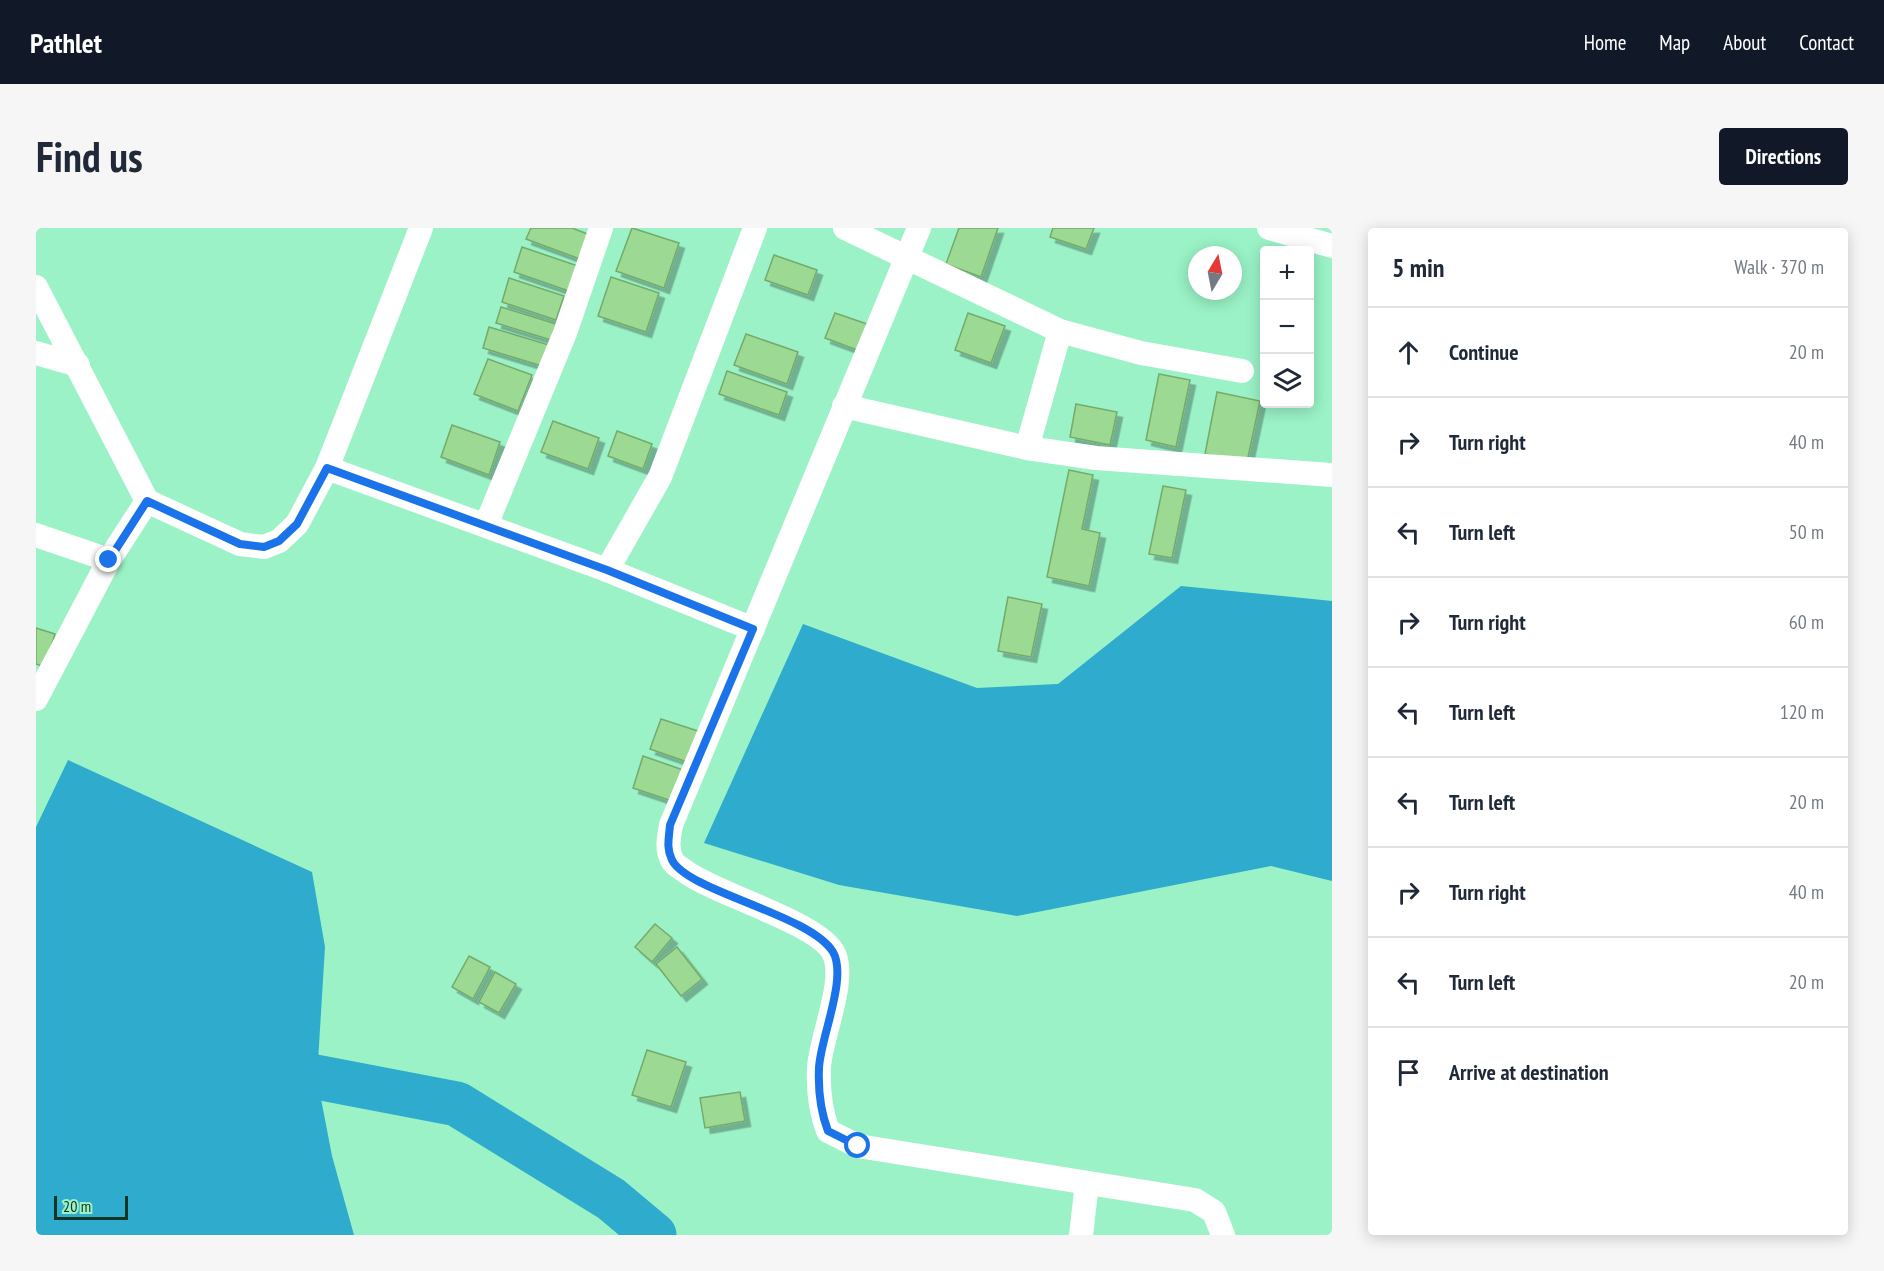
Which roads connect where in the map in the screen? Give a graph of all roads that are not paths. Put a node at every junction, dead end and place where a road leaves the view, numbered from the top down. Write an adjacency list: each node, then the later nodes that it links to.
1 (421, 228): 16 (street)
2 (601, 228): 19 (street)
3 (755, 228): 22 (street)
4 (845, 228): 8 (street)
5 (919, 228): 8 (street)
6 (1269, 228): 7 (street)
7 (1332, 246)
8 (908, 256): 10 (street); 14 (street)
9 (36, 287): 12 (street)
10 (1060, 331): 13 (street); 15 (street)
11 (36, 353): 12 (street)
12 (78, 365): 18 (street)
13 (1242, 372)
14 (844, 406): 15 (street); 23 (street)
15 (1027, 448): 17 (street)
16 (327, 468): 18 (street); 19 (street)
17 (1332, 475)
18 (147, 501): 21 (street)
19 (486, 525): 22 (street)
20 (36, 535): 21 (street)
21 (109, 560): 24 (street)
22 (607, 570): 23 (street)
23 (753, 629): 25 (street)
24 (37, 696)
25 (1087, 1183): 26 (street); 27 (street)
26 (1081, 1235)
27 (1223, 1235)

